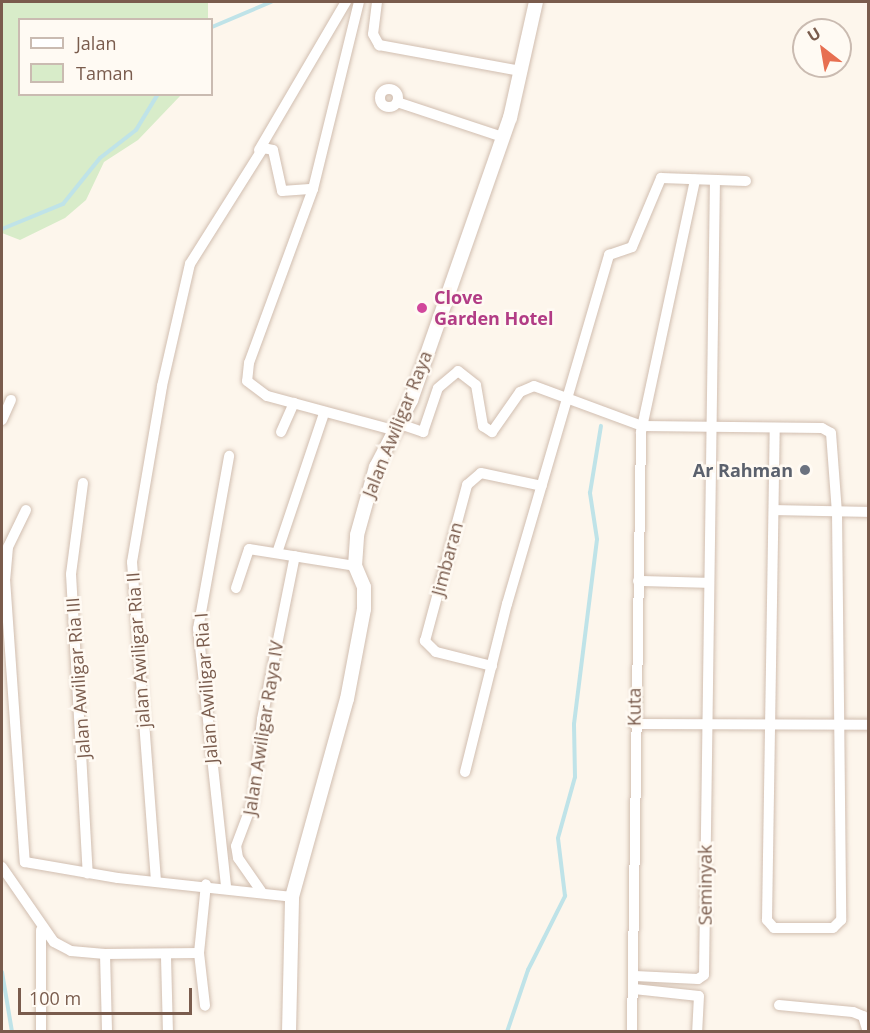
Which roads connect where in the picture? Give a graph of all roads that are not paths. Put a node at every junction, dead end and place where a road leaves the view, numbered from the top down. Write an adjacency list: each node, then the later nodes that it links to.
1 (346, 2): 8 (street, jalan Awiligar Ria II)
2 (358, 2): 12 (street)
3 (377, 2): 5 (street)
4 (536, 2): 5 (street, Jalan Awiligar Raya)
5 (521, 71): 7 (street, Jalan Awiligar Raya)
6 (397, 102): 7 (street)
7 (503, 137): 18 (street, Jalan Awiligar Raya)
8 (259, 151): 12 (street); 45 (street, jalan Awiligar Ria II)
9 (694, 180): 10 (street); 13 (street); 19 (street, Kuta)
10 (715, 181): 11 (street); 21 (street)
11 (746, 181)
12 (313, 189): 15 (street)
13 (569, 399): 18 (street); 19 (street); 25 (street)
14 (11, 400): 17 (street)
15 (294, 403): 16 (street); 22 (street)
16 (324, 413): 18 (street); 30 (street)
17 (2, 420)
18 (395, 426): 32 (street, Jalan Awiligar Raya)
19 (642, 426): 21 (street); 33 (street, Kuta)
20 (775, 428): 21 (street); 27 (street); 28 (street)
21 (710, 429): 34 (street)
22 (281, 432)
23 (229, 456): 47 (street, Jalan Awiligar Ria I)
24 (83, 483): 44 (street, Jalan Awiligar Ria III)
25 (542, 486): 36 (street); 36 (street, Jimbaran)
26 (26, 510): 44 (street)
27 (776, 510): 28 (street); 38 (street)
28 (837, 512): 29 (street); 40 (street)
29 (868, 512)
30 (277, 553): 31 (street); 35 (street)
31 (295, 556): 32 (street); 48 (street, Jalan Awiligar Raya IV)
32 (355, 566): 49 (street, Jalan Awiligar Raya)
33 (638, 581): 34 (street); 37 (street, Kuta)
34 (708, 583): 39 (street)
35 (236, 588)
36 (492, 666): 42 (street)
37 (634, 724): 39 (street); 54 (street, Kuta)
38 (770, 724): 39 (street); 40 (street); 40 (street)
39 (706, 725): 54 (street, Seminyak)
40 (838, 725): 41 (street)
41 (868, 725)
42 (465, 772)
43 (2, 867): 50 (street)
44 (88, 874): 45 (street)
45 (156, 881): 46 (street)
46 (206, 884): 47 (street); 51 (street)
47 (226, 886): 48 (street)
48 (261, 891): 49 (street)
49 (292, 897): 61 (street, Jalan Awiligar Raya)
50 (41, 930): 52 (street); 58 (street)
51 (199, 953): 53 (street); 57 (street)
52 (105, 954): 53 (street); 59 (street)
53 (166, 957): 60 (street)
54 (635, 976): 55 (street, Kuta)
55 (634, 989): 62 (street, Kuta); 63 (street)
56 (779, 1005): 64 (street)
57 (205, 1006)
58 (41, 1032)
59 (107, 1032)
60 (168, 1032)
61 (289, 1032)
62 (632, 1032)
63 (697, 1032)
64 (868, 1032)

